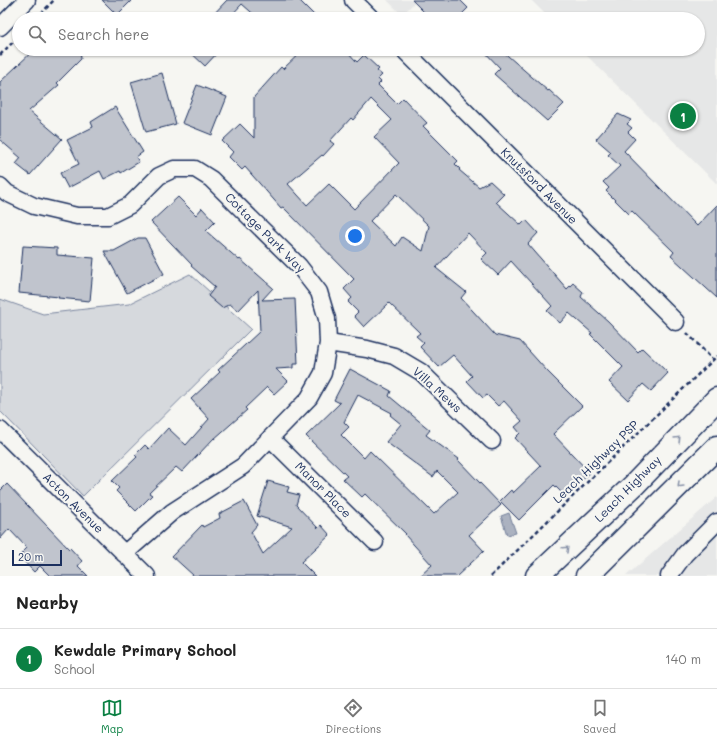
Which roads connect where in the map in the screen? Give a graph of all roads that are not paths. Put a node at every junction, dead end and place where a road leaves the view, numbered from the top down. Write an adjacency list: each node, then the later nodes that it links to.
1 (27, 0): 3 (street)
2 (353, 0): 4 (street)
3 (15, 12)
4 (365, 12)
5 (12, 15): 6 (street)
6 (0, 27)
7 (409, 56): 9 (street, Knutsford Avenue)
8 (0, 186): 10 (street, Cottage Park Way)
9 (676, 322)
10 (328, 343): 13 (street, Cottage Park Way); 14 (street, Villa Mews)
11 (717, 398): 20 (highway, Leach Highway, one-way to 11)
12 (0, 430): 18 (street, Acton Avenue)
13 (270, 438): 17 (street, Manor Place); 18 (street, Cottage Park Way)
14 (492, 441)
15 (717, 447): 21 (highway, one-way to 21)
16 (717, 522): 22 (street)
17 (375, 542)
18 (124, 554): 19 (street, Acton Avenue)
19 (147, 576)
20 (537, 576)
21 (587, 576)
22 (670, 576)

